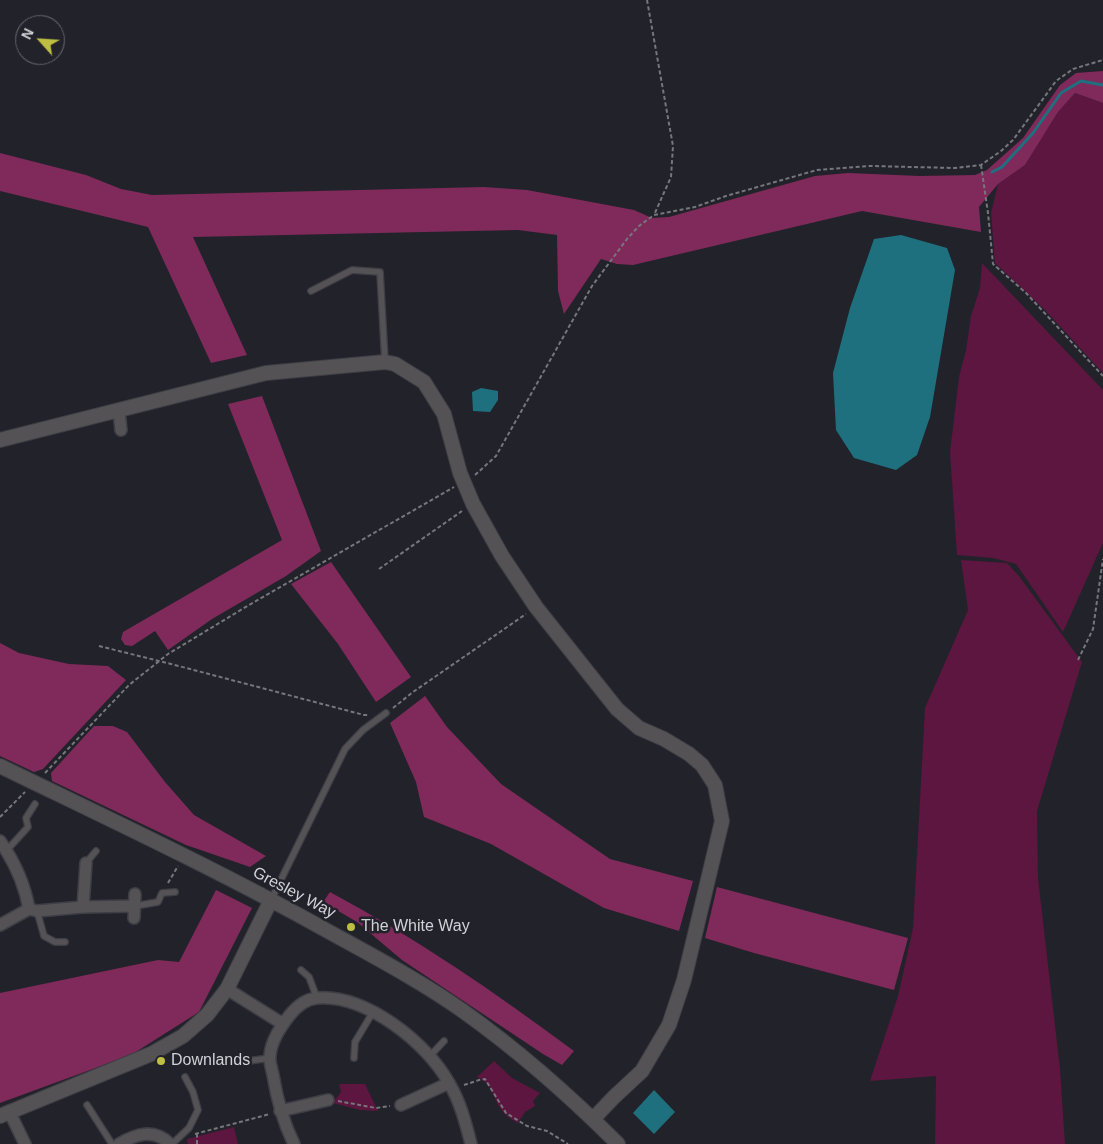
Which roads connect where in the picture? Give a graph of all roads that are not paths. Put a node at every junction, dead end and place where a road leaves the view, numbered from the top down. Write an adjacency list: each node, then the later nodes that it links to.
1 (311, 291): 2 (lane)
2 (385, 362): 3 (street); 36 (street)
3 (118, 411): 4 (street); 5 (street)
4 (121, 430)
5 (2, 440)
6 (386, 713): 13 (lane)
7 (0, 766): 13 (street, Gresley Way)
8 (34, 804): 9 (lane)
9 (3, 846): 16 (street)
10 (96, 850): 11 (lane)
11 (83, 866): 15 (street)
12 (175, 892): 14 (lane)
13 (271, 900): 20 (street); 36 (street, Gresley Way)
14 (134, 906): 15 (street)
15 (83, 907): 16 (street)
16 (33, 910): 17 (street); 18 (lane)
17 (0, 925)
18 (65, 942)
19 (301, 970): 21 (lane)
20 (227, 989): 23 (street); 35 (street)
21 (317, 998): 22 (street); 23 (street)
22 (374, 1012): 25 (street); 27 (lane)
23 (282, 1024): 26 (street)
24 (444, 1041): 25 (lane)
25 (429, 1057): 30 (street)
26 (270, 1058): 28 (lane); 34 (street)
27 (354, 1058)
28 (241, 1062)
29 (185, 1077): 40 (lane)
30 (451, 1086): 33 (street); 42 (street)
31 (328, 1100): 34 (street)
32 (87, 1105): 38 (lane)
33 (401, 1105)
34 (280, 1111): 41 (street)
35 (5, 1113): 37 (street)
36 (593, 1119): 43 (street, Gresley Way)
37 (25, 1144)
38 (112, 1144)
39 (119, 1144): 40 (street)
40 (171, 1144)
41 (294, 1144)
42 (471, 1144)
43 (618, 1144)

